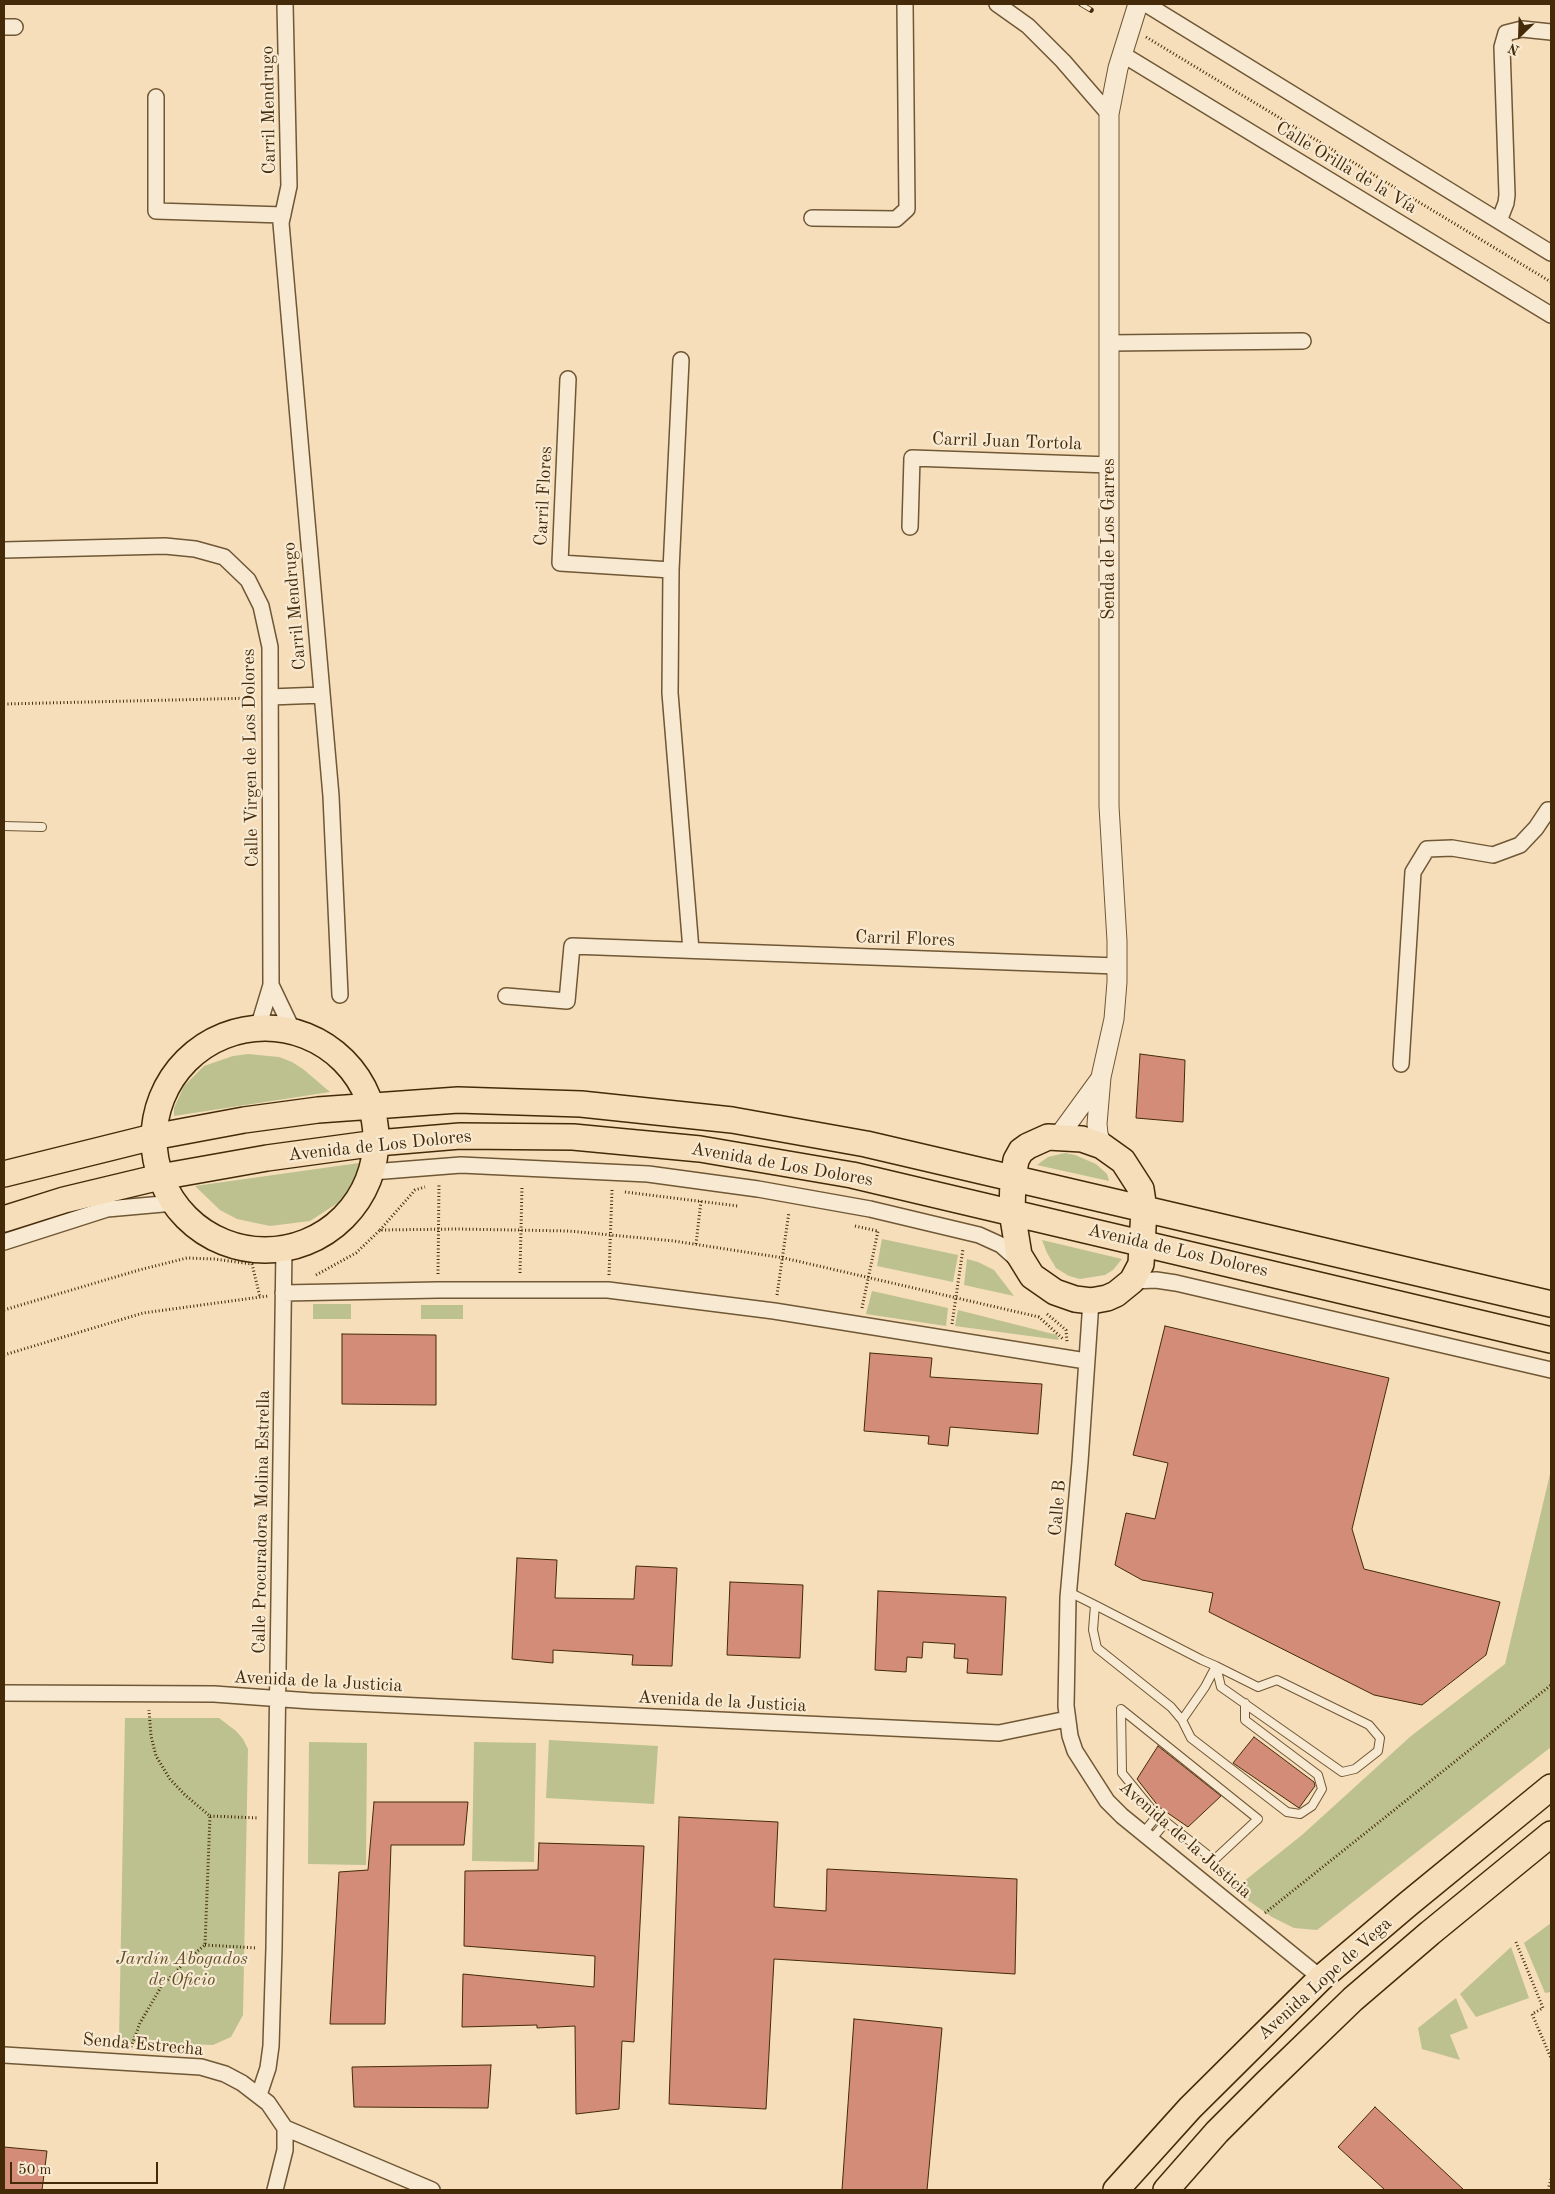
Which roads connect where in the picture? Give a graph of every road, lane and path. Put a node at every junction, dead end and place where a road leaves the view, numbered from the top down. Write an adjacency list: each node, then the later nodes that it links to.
1 (285, 4): 11 (street, Carril Mendrugo)
2 (905, 4): 12 (street)
3 (997, 4): 10 (street)
4 (1138, 4): 6 (street, Senda de Los Garres)
5 (1146, 4): 13 (street, Calle Orilla de la Vía)
6 (1130, 28): 8 (street, Senda de Los Garres); 15 (path)
7 (1551, 32): 13 (street)
8 (1122, 54): 10 (street, Senda de Los Garres); 16 (street, Calle Orilla de la Vía)
9 (156, 97): 11 (street)
10 (1109, 114): 18 (street, Senda de Los Garres)
11 (283, 215): 25 (street, Carril Mendrugo)
12 (812, 218)
13 (1499, 221): 14 (street, Calle Orilla de la Vía)
14 (1551, 253)
15 (1551, 282)
16 (1551, 315)
17 (1303, 341): 18 (street)
18 (1108, 343): 21 (street, Senda de Los Garres)
19 (681, 360): 24 (street)
20 (568, 379): 24 (street, Carril Flores)
21 (1110, 464): 22 (street, Carril Juan Tortola); 32 (street, Senda de Los Garres)
22 (910, 527)
23 (4, 550): 26 (street, Calle Virgen de Los Dolores)
24 (671, 570): 31 (street)
25 (322, 695): 26 (street); 34 (street, Carril Mendrugo)
26 (270, 698): 27 (path); 33 (street, Calle Virgen de Los Dolores)
27 (4, 704)
28 (1551, 810): 38 (street)
29 (4, 826): 30 (lane)
30 (42, 827)
31 (691, 950): 32 (street, Carril Flores); 35 (street, Carril Flores)
32 (1117, 966): 39 (street, Senda de Los Garres)
33 (271, 985): 36 (street, Calle Virgen de Los Dolores); 37 (street, Calle Virgen de Los Dolores)
34 (340, 995)
35 (506, 996)
36 (258, 1028): 37 (main road); 41 (main road)
37 (293, 1031): 40 (main road)
38 (1401, 1064)
39 (1101, 1077): 42 (street); 44 (street, Senda de Los Garres)
40 (372, 1106): 41 (main road, Avenida de Los Dolores); 43 (main road); 48 (main road, Avenida de Los Dolores)
41 (153, 1137): 46 (main road, Avenida de Los Dolores); 47 (main road)
42 (1058, 1137): 44 (main road); 48 (main road)
43 (377, 1143): 45 (main road); 47 (main road, Avenida de Los Dolores); 58 (main road, Avenida de Los Dolores)
44 (1102, 1146): 57 (main road)
45 (372, 1172): 73 (main road); 76 (street)
46 (4, 1174)
47 (160, 1177): 55 (main road); 60 (main road, Avenida de Los Dolores)
48 (1012, 1178): 57 (main road, Avenida de Los Dolores); 58 (main road)
49 (439, 1182): 50 (path); 62 (path); 63 (path)
50 (446, 1182)
51 (531, 1186): 64 (path)
52 (603, 1190): 53 (path)
53 (612, 1190): 54 (path); 67 (path)
54 (701, 1201): 56 (path); 70 (path)
55 (174, 1203): 68 (street); 73 (main road)
56 (740, 1206)
57 (1144, 1209): 69 (main road); 87 (main road, Avenida de Los Dolores)
58 (1012, 1212): 69 (main road, Avenida de Los Dolores); 76 (main road)
59 (798, 1214): 75 (path)
60 (4, 1219)
61 (851, 1225): 65 (path)
62 (438, 1229): 63 (path); 64 (path); 80 (path)
63 (380, 1230): 82 (path)
64 (521, 1230): 67 (path); 79 (path)
65 (878, 1230): 66 (path); 77 (path)
66 (886, 1232)
67 (610, 1235): 70 (path); 81 (path)
68 (4, 1242)
69 (1143, 1243): 78 (main road); 93 (main road, Avenida de Los Dolores)
70 (696, 1244): 75 (path)
71 (954, 1246): 72 (path)
72 (963, 1248): 74 (path); 85 (path)
73 (284, 1249): 83 (street, Calle Procuradora Molina Estrella)
74 (971, 1250)
75 (784, 1258): 77 (path); 90 (path)
76 (1026, 1268): 86 (main road)
77 (869, 1278): 85 (path); 91 (path)
78 (1132, 1281): 86 (main road); 98 (street)
79 (519, 1289): 80 (street); 81 (street)
80 (438, 1290): 82 (street)
81 (608, 1290): 90 (street)
82 (310, 1292): 83 (street)
83 (283, 1294): 84 (path); 105 (street, Calle Procuradora Molina Estrella)
84 (260, 1297): 89 (path); 96 (path)
85 (956, 1298): 92 (path); 95 (path)
86 (1091, 1301): 94 (street, Calle B)
87 (1551, 1304)
88 (1040, 1309): 95 (path)
89 (4, 1310)
90 (774, 1311): 91 (street)
91 (858, 1325): 92 (street)
92 (950, 1339): 97 (street)
93 (1551, 1340)
94 (1087, 1341): 95 (path); 97 (street, Calle B)
95 (1067, 1342)
96 (4, 1355)
97 (1086, 1361): 99 (street, Calle B)
98 (1551, 1370)
99 (1069, 1592): 100 (lane); 107 (street, Calle B)
100 (1095, 1605): 101 (lane); 108 (lane)
101 (1216, 1666): 106 (lane); 106 (lane); 108 (lane)
102 (1551, 1685): 114 (path)
103 (4, 1693): 104 (street, Avenida de la Justicia)
104 (150, 1694): 105 (street, Avenida de la Justicia); 110 (path)
105 (278, 1698): 107 (street, Avenida de la Justicia); 111 (street, Calle Procuradora Molina Estrella)
106 (1245, 1703): 108 (lane)
107 (1068, 1719): 113 (street, Avenida de la Justicia)
108 (1182, 1720)
109 (1551, 1787): 118 (main road, Avenida Lope de Vega)
110 (210, 1816): 111 (path); 116 (path)
111 (276, 1818): 117 (street, Calle Procuradora Molina Estrella)
112 (1551, 1834): 128 (main road, Avenida Lope de Vega)
113 (1147, 1837): 113 (lane); 114 (street, Avenida de la Justicia)
114 (1254, 1924): 118 (street, Avenida de la Justicia)
115 (1516, 1942): 120 (path)
116 (205, 1945): 117 (path); 121 (path)
117 (274, 1948): 122 (street, Calle Procuradora Molina Estrella)
118 (1321, 1978): 127 (main road, Avenida Lope de Vega)
119 (4, 2055): 121 (street, Senda Estrecha)
120 (1551, 2058)
121 (129, 2063): 122 (street, Senda Estrecha)
122 (259, 2095): 123 (street, Senda Estrecha)
123 (285, 2128): 125 (street); 126 (street)
124 (1551, 2179): 129 (path)
125 (275, 2190)
126 (432, 2190)
127 (1116, 2190)
128 (1166, 2190)
129 (1548, 2190)

